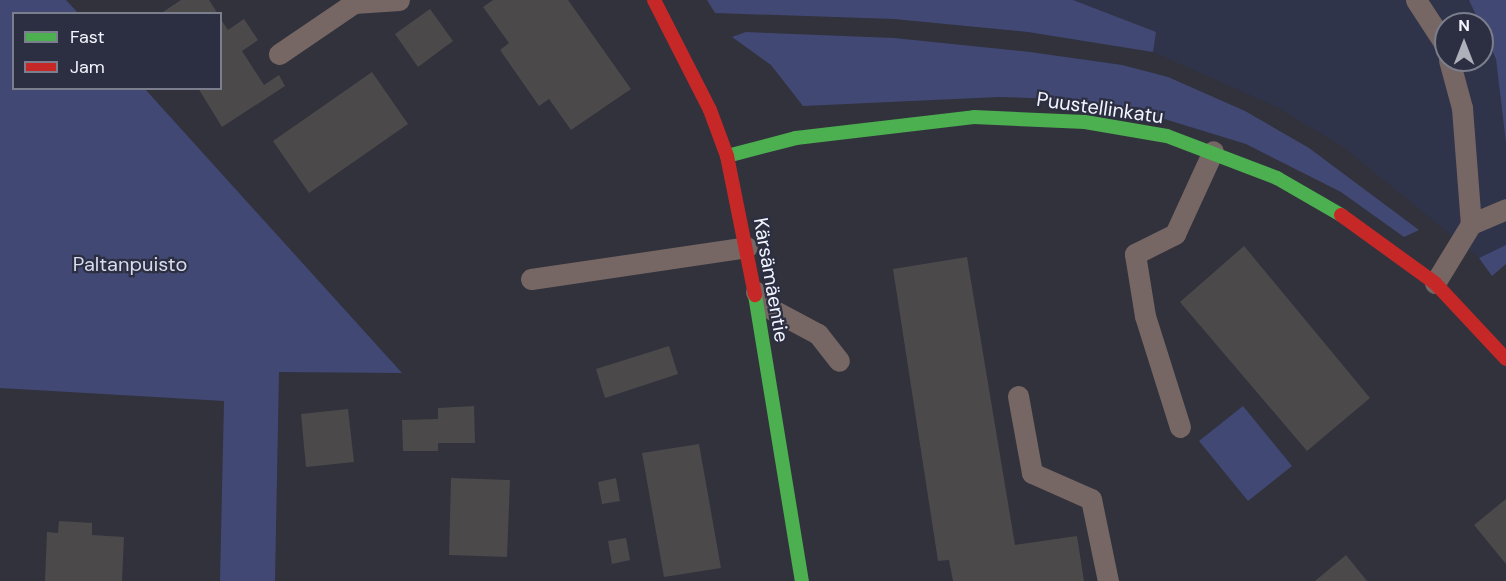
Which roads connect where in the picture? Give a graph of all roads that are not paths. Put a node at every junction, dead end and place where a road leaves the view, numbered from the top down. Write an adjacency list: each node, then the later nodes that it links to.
1 (399, 0): 5 (lane)
2 (654, 0): 8 (street, Kärsämäentie)
3 (1416, 0): 4 (lane)
4 (1434, 28)
5 (279, 54)
6 (1452, 72): 10 (lane)
7 (1213, 151): 8 (street, Puustellinkatu); 13 (street, Puustellinkatu); 18 (lane)
8 (727, 156): 11 (street, Kärsämäentie)
9 (1506, 209): 10 (lane)
10 (1471, 224): 13 (lane)
11 (747, 247): 12 (lane); 14 (street, Kärsämäentie)
12 (531, 279)
13 (1435, 283): 15 (street, Puustellinkatu)
14 (754, 290): 16 (lane); 19 (street, Kärsämäentie)
15 (1506, 359)
16 (839, 361)
17 (1018, 396): 20 (lane)
18 (1180, 427)
19 (802, 581)
20 (1108, 581)

